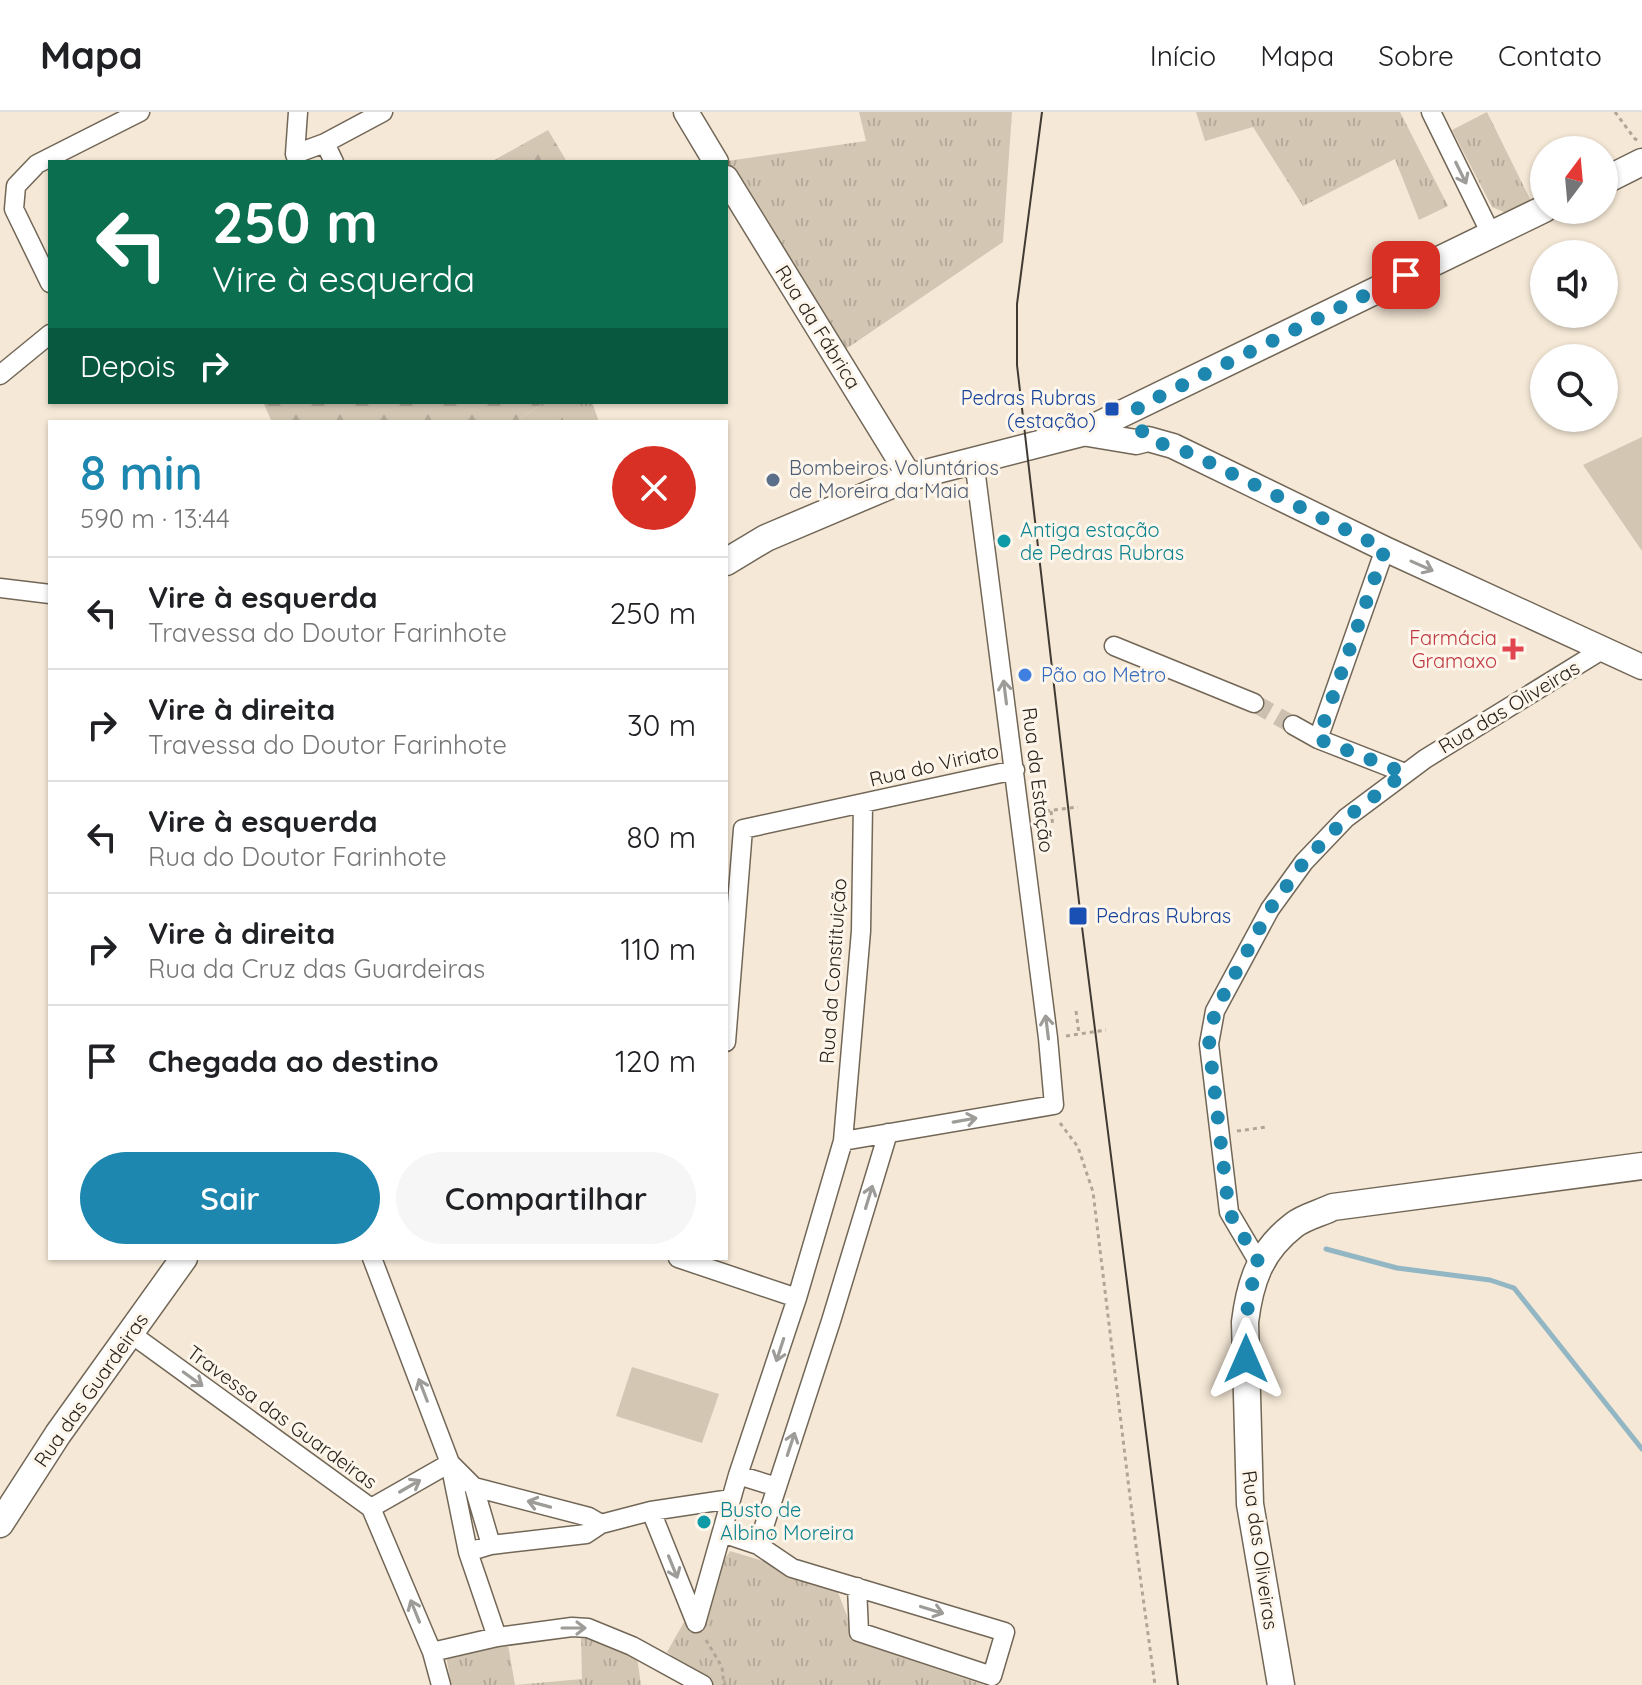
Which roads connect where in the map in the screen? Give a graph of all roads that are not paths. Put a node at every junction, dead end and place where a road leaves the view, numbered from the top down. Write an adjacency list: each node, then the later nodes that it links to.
1 (140, 112): 15 (street)
2 (298, 112): 8 (street)
3 (383, 112): 6 (street)
4 (686, 112): 10 (street)
5 (1431, 112): 14 (street, one-way to 14)
6 (325, 143): 8 (street); 9 (street)
7 (1638, 151): 11 (main road)
8 (296, 158)
9 (333, 160)
10 (715, 160)
11 (1618, 169)
12 (728, 181): 22 (street, Rua da Fábrica)
13 (1530, 216): 14 (main road)
14 (1491, 234): 18 (main road)
15 (48, 279)
16 (48, 336): 17 (street)
17 (0, 375)
18 (1138, 407): 19 (main road); 20 (street)
19 (1082, 433): 20 (street); 21 (main road)
20 (1148, 439): 23 (street)
21 (974, 460): 22 (main road); 33 (street, Rua da Estação, one-way to 21)
22 (910, 477): 24 (main road)
23 (1385, 549): 28 (street, one-way to 28); 32 (street)
24 (728, 561)
25 (0, 588): 26 (street)
26 (48, 594)
27 (1114, 646): 30 (street)
28 (1605, 648): 29 (street); 34 (street, Rua das Oliveiras)
29 (1642, 667)
30 (1254, 703)
31 (1293, 725): 32 (street)
32 (1318, 739): 34 (street)
33 (1015, 770): 35 (street, Rua do Viriato); 38 (street, Rua da Estação, one-way to 33)
34 (1405, 773): 44 (street, Rua das Oliveiras)
35 (863, 804): 36 (street, Rua do Viriato); 39 (street, Rua da Constituição)
36 (735, 831): 37 (street)
37 (728, 995)
38 (888, 1133): 39 (street); 50 (street, one-way to 38)
39 (843, 1141): 45 (street, Rua da Constituição)
40 (1642, 1166): 44 (main road)
41 (183, 1260): 46 (main road, Rua das Guardeiras)
42 (373, 1260): 47 (street, one-way to 42)
43 (685, 1260): 45 (street)
44 (1259, 1263): 65 (main road, Rua das Oliveiras)
45 (797, 1298): 48 (street, Rua da Constituição, one-way to 48)
46 (130, 1333): 52 (street, Travessa das Guardeiras, one-way to 52); 54 (main road, Rua das Guardeiras)
47 (450, 1463): 49 (street); 52 (street, one-way to 47); 59 (street)
48 (738, 1475): 50 (street); 51 (street, Rua da Constituição)
49 (474, 1487): 55 (street, one-way to 49); 57 (street)
50 (777, 1487): 58 (street)
51 (731, 1499): 53 (street); 56 (street, Rua da Constituição)
52 (371, 1508): 62 (street, Travessa das Guardeiras, one-way to 52)
53 (651, 1511): 55 (street); 56 (street, Rua da Constituição, one-way to 56)
54 (0, 1524)
55 (601, 1524): 57 (street)
56 (722, 1533): 58 (street)
57 (491, 1545): 59 (street)
58 (758, 1545): 60 (street)
59 (468, 1552): 61 (street)
60 (857, 1587): 60 (street, one-way to 60)
61 (497, 1637): 62 (street); 64 (street, one-way to 64)
62 (432, 1652): 63 (street, Travessa das Guardeiras)
63 (441, 1685)
64 (703, 1685)
65 (1281, 1685)

